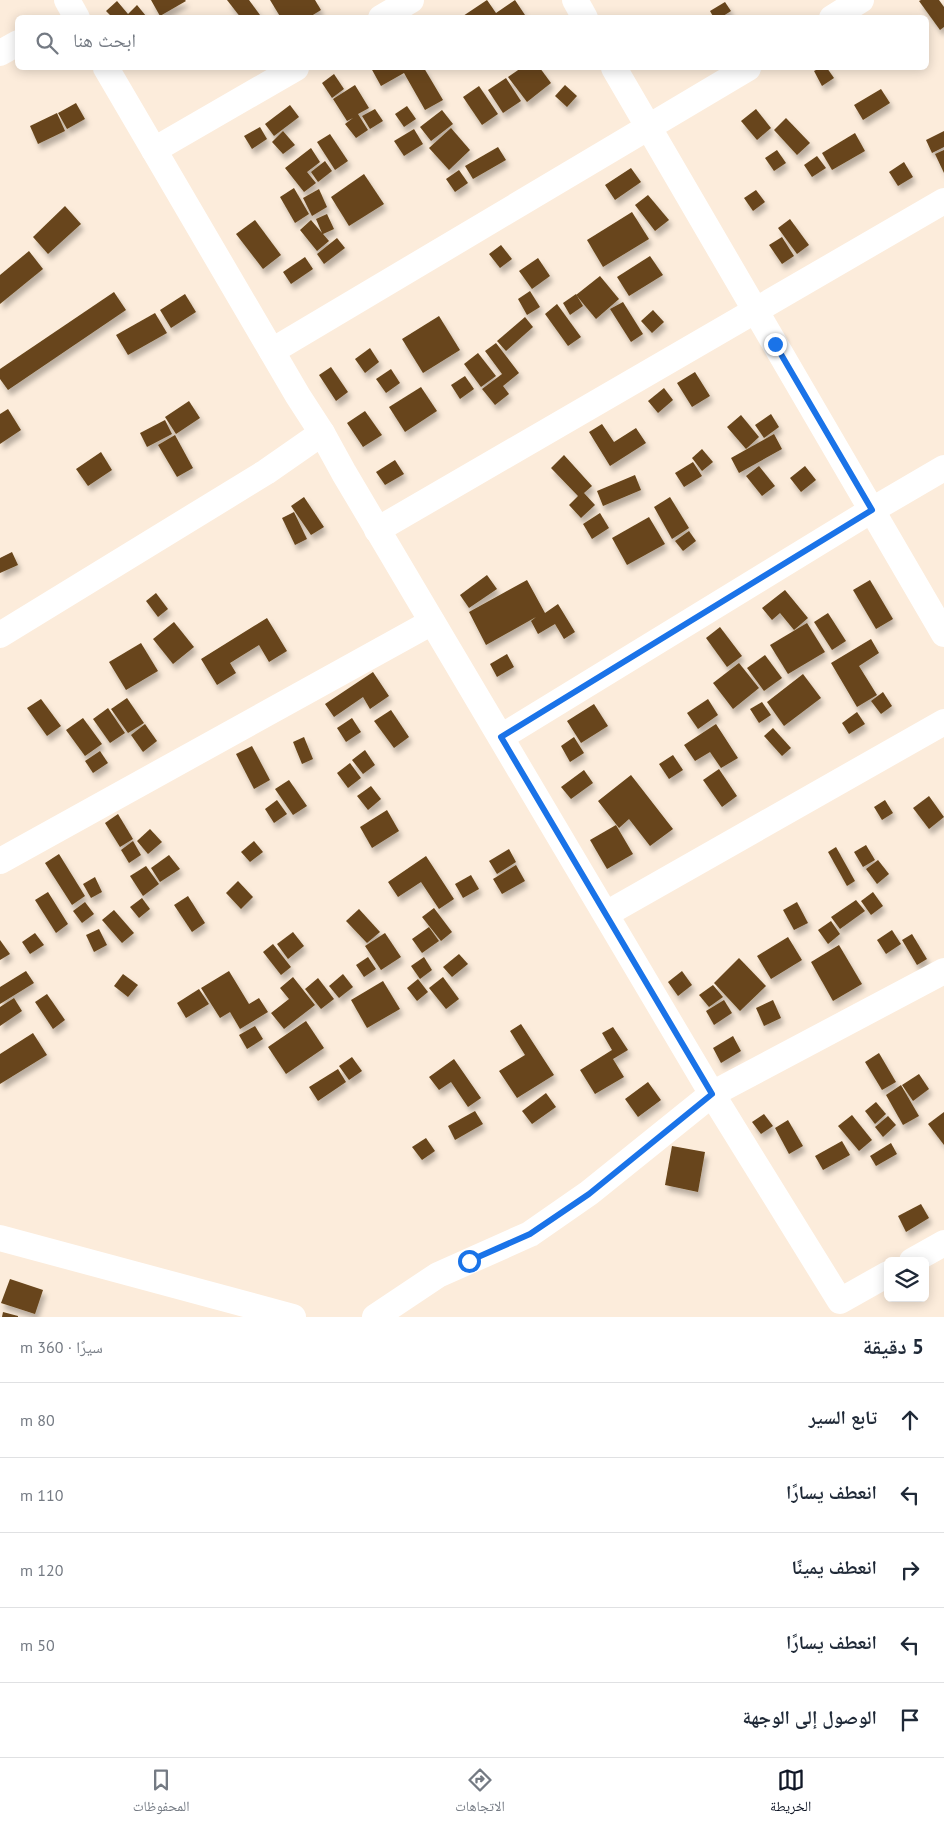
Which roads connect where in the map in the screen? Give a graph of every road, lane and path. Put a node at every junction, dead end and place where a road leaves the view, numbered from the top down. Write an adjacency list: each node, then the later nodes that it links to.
1 (412, 0): 4 (street)
2 (575, 0): 5 (street)
3 (861, 0): 6 (street)
4 (386, 15)
5 (583, 15)
6 (837, 15)
7 (15, 45): 8 (street)
8 (0, 53)
9 (107, 70): 14 (street)
10 (293, 70): 14 (street)
11 (615, 70): 13 (street)
12 (745, 70): 13 (street)
13 (649, 126): 16 (street); 17 (street)
14 (154, 150): 17 (street)
15 (944, 201): 16 (street)
16 (756, 311): 20 (street); 21 (street)
17 (272, 351): 18 (street)
18 (322, 433): 21 (street); 24 (street)
19 (944, 468): 20 (street)
20 (872, 510): 23 (street); 26 (street)
21 (377, 530): 22 (street)
22 (432, 622): 26 (street); 27 (street)
23 (944, 634)
24 (0, 635)
25 (944, 722): 28 (street)
26 (501, 737): 28 (street)
27 (0, 861)
28 (606, 914): 30 (street)
29 (944, 970): 30 (street)
30 (712, 1094): 34 (street); 36 (street)
31 (0, 1238): 35 (street)
32 (944, 1242): 33 (street)
33 (919, 1257)
34 (884, 1276)
35 (293, 1317)
36 (375, 1317)

